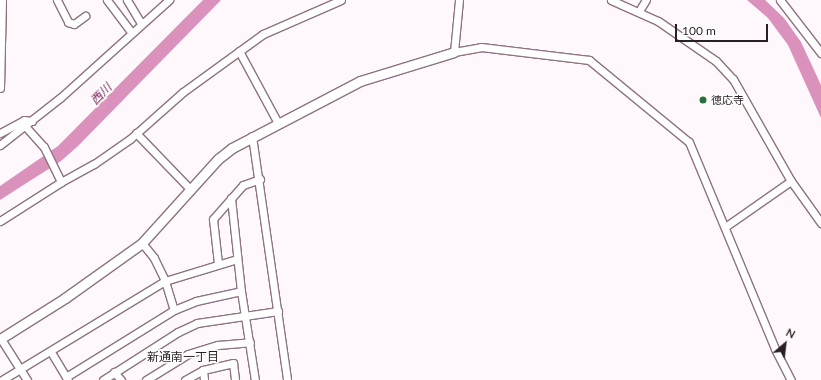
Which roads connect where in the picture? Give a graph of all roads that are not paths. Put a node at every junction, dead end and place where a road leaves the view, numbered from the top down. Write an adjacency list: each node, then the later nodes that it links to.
1 (2, 0): 15 (street)
2 (57, 0): 12 (street)
3 (107, 0): 14 (street)
4 (127, 0): 13 (street)
5 (169, 0): 13 (street)
6 (341, 0): 16 (street)
7 (459, 0): 18 (street)
8 (611, 0): 11 (street)
9 (646, 0): 11 (street)
10 (780, 0): 17 (street)
11 (639, 10): 28 (street)
12 (84, 16)
13 (141, 23): 14 (street)
14 (131, 32): 20 (street)
15 (0, 50): 19 (street)
16 (239, 51): 21 (street); 24 (street)
17 (821, 51)
18 (454, 52): 21 (street); 34 (street)
19 (0, 88)
20 (32, 121): 22 (street); 23 (street)
21 (278, 123): 25 (street)
22 (25, 126): 26 (street); 29 (street)
23 (0, 133)
24 (136, 133): 29 (street); 30 (street)
25 (252, 136): 27 (street); 30 (street)
26 (0, 145)
27 (260, 179): 31 (street); 41 (street)
28 (791, 181): 33 (street); 34 (street)
29 (61, 182): 32 (street)
30 (190, 189): 35 (street)
31 (231, 198): 36 (street); 37 (street)
32 (0, 221)
33 (821, 223)
34 (725, 227): 60 (street)
35 (142, 243): 38 (street); 43 (street)
36 (237, 259): 37 (street); 39 (street)
37 (218, 263): 38 (street)
38 (166, 281): 40 (street); 45 (street)
39 (241, 291): 40 (street); 42 (street)
40 (174, 310): 49 (street)
41 (278, 311): 42 (street); 59 (street)
42 (245, 315): 44 (street); 48 (street)
43 (0, 339): 46 (street)
44 (250, 342): 54 (street); 58 (street)
45 (50, 352): 46 (street); 49 (street)
46 (20, 369): 50 (street); 51 (street)
47 (203, 370): 55 (street); 56 (street); 57 (street)
48 (114, 372): 52 (street); 53 (street)
49 (67, 379)
50 (2, 380)
51 (26, 380)
52 (103, 380)
53 (121, 380)
54 (146, 380)
55 (185, 380)
56 (204, 380)
57 (235, 380)
58 (255, 380)
59 (287, 380)
60 (791, 380)

